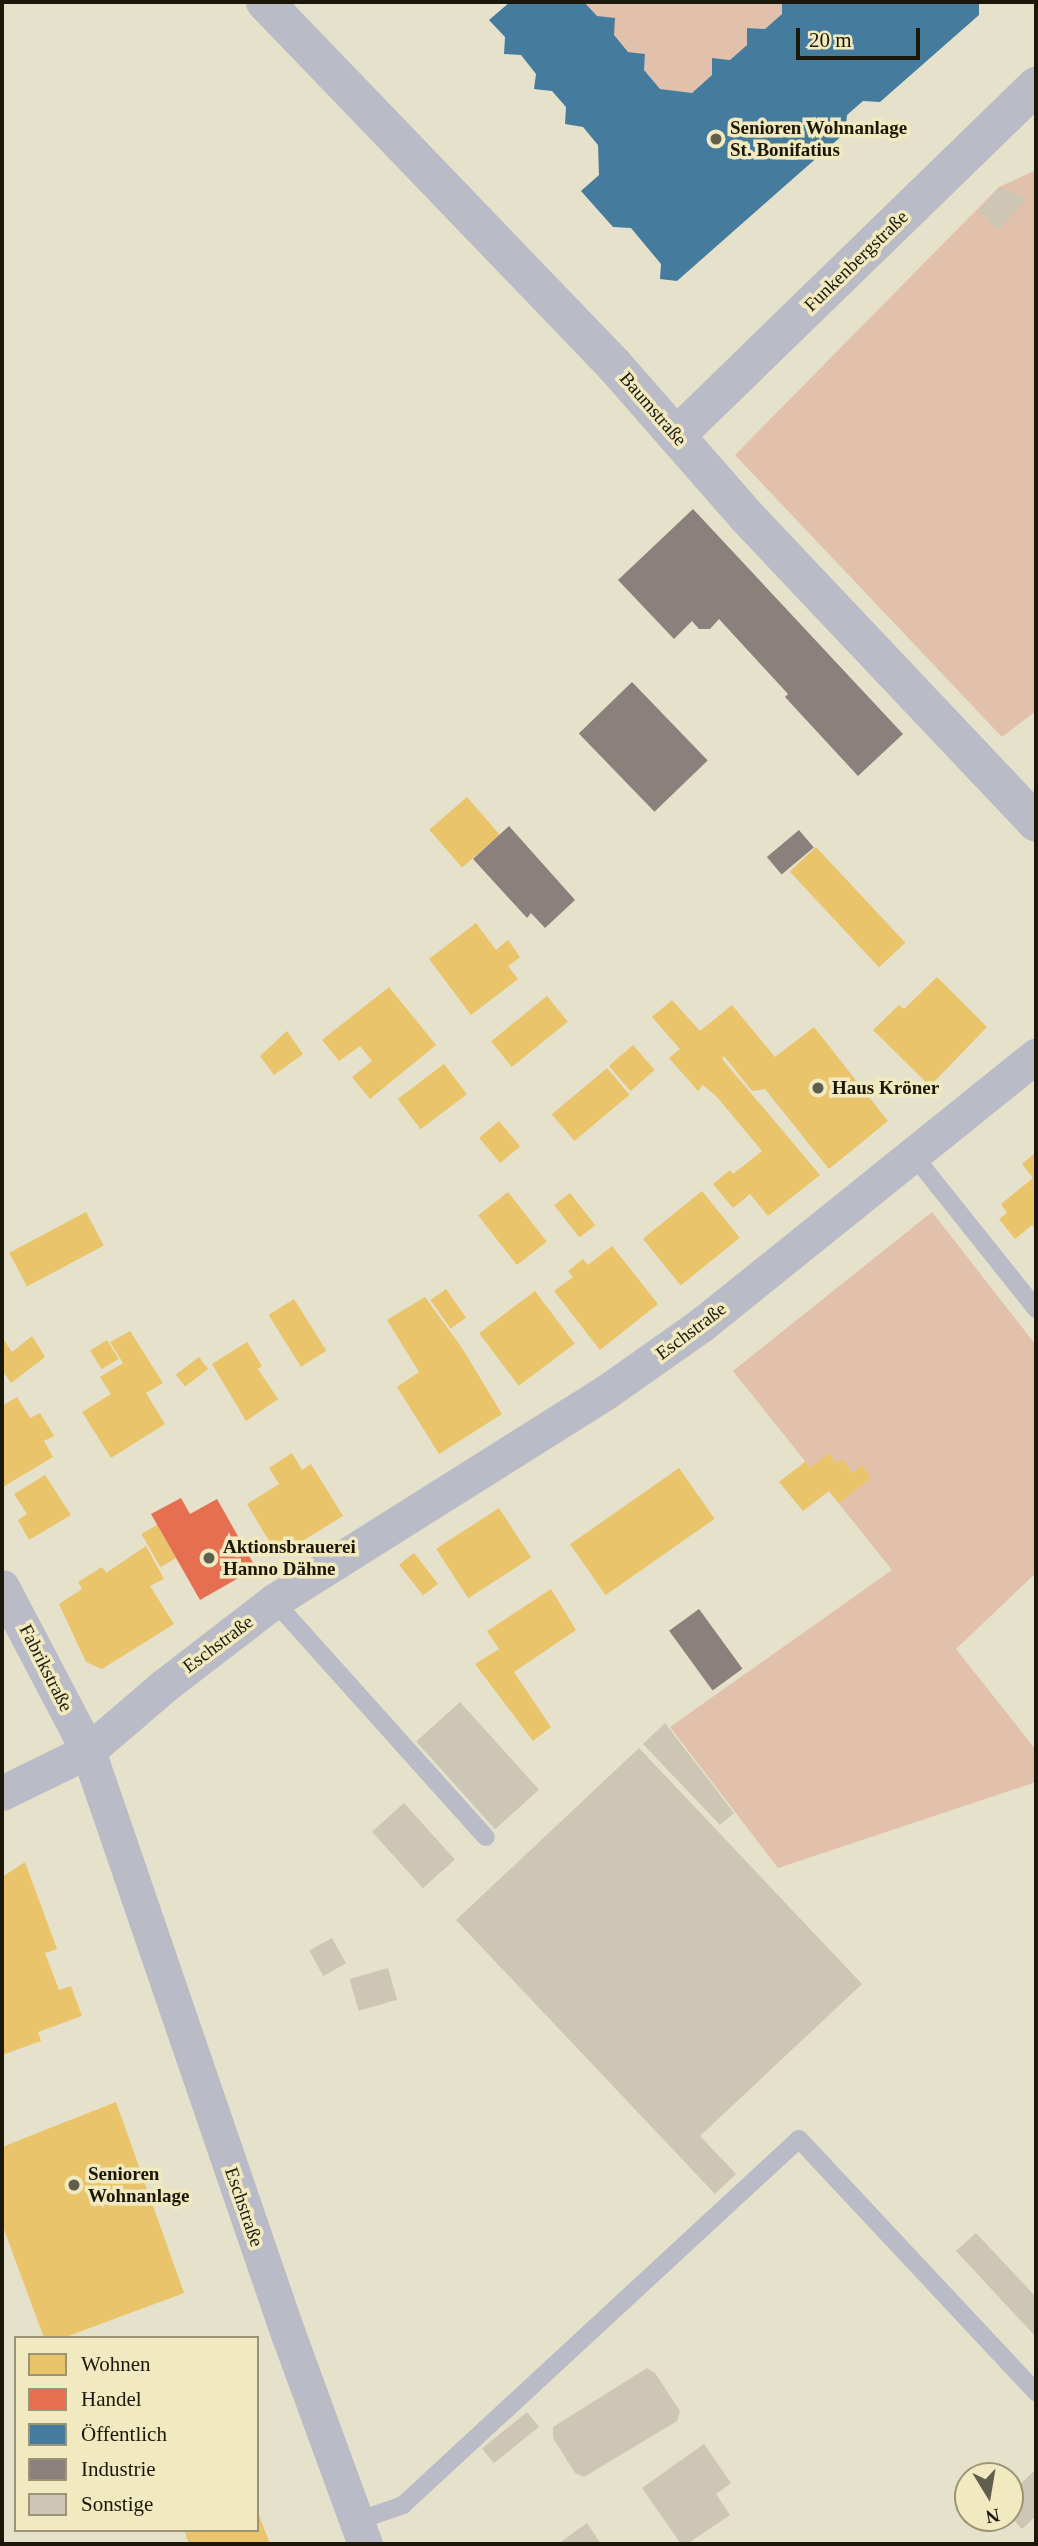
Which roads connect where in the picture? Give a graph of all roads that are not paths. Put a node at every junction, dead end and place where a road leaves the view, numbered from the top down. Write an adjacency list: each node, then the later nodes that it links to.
1 (265, 2): 3 (street, Baumstraße)
2 (1036, 86): 3 (street, Funkenbergstraße)
3 (677, 435): 4 (street, Baumstraße)
4 (1036, 823)
5 (1036, 1056): 6 (street, Eschstraße)
6 (914, 1156): 7 (lane); 9 (street, Eschstraße)
7 (1036, 1309)
8 (2, 1587): 10 (street, Fabrikstraße)
9 (274, 1601): 10 (street, Eschstraße); 12 (lane)
10 (88, 1751): 11 (street); 14 (street, Eschstraße)
11 (2, 1793)
12 (486, 1837)
13 (1036, 2392): 14 (lane)
14 (361, 2533)

